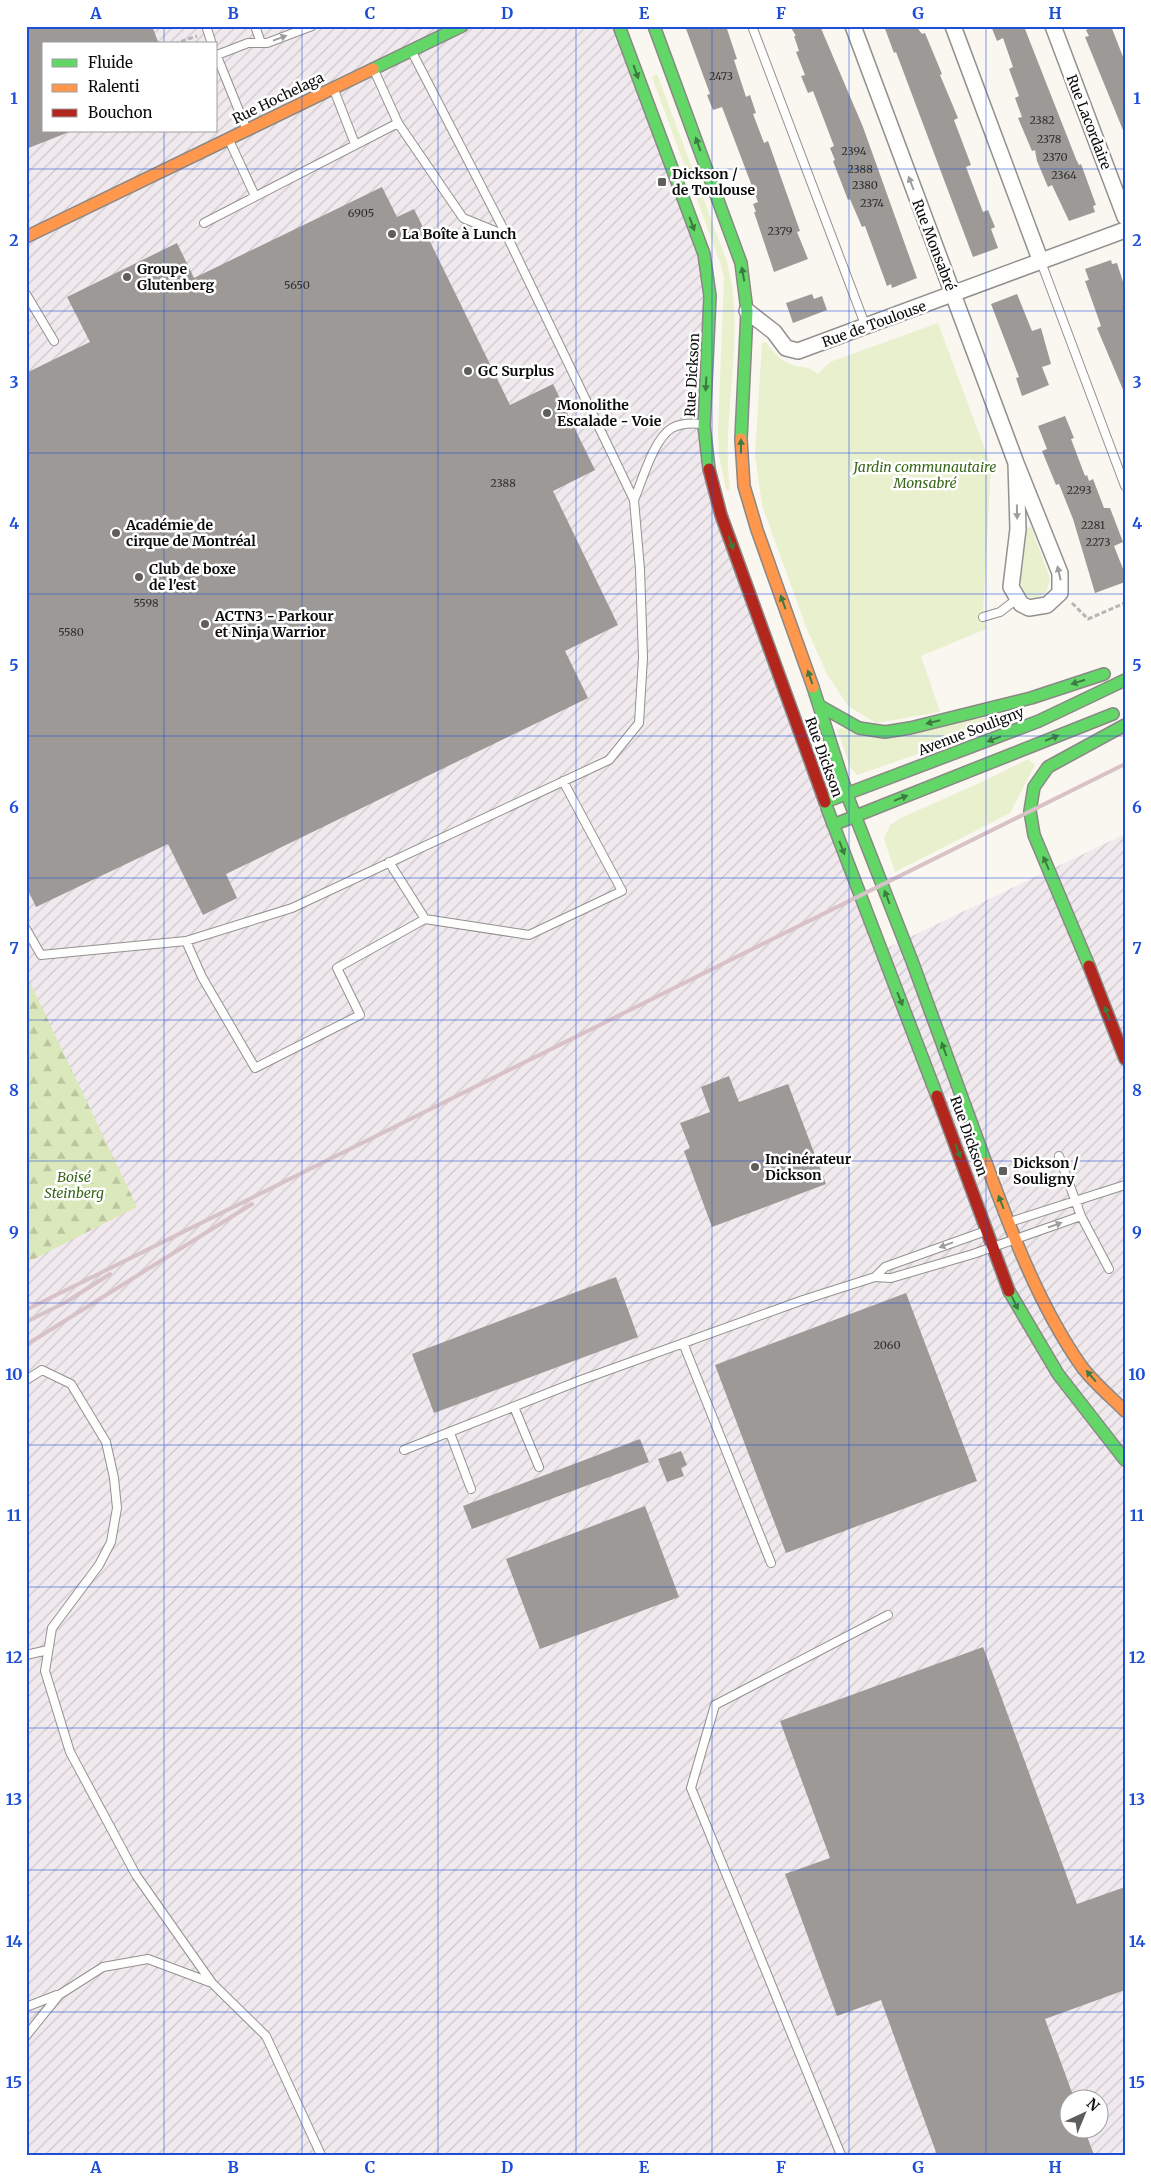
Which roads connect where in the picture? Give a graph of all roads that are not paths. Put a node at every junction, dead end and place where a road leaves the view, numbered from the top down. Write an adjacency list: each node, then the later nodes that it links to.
1 (206, 26): 11 (lane)
2 (255, 26): 12 (lane)
3 (462, 26): 13 (main road, Rue Hochelaga)
4 (619, 26): 34 (main road, Rue Dickson, one-way to 34)
5 (654, 26): 31 (main road, Rue Dickson, one-way to 5)
6 (752, 26): 32 (lane)
7 (852, 26): 30 (street, Rue Monsabré, one-way to 7)
8 (953, 26): 28 (street)
9 (1053, 26): 23 (street, Rue Lacordaire)
10 (307, 27): 12 (lane, one-way to 10)
11 (211, 42)
12 (261, 43): 14 (lane)
13 (411, 50): 16 (main road, Rue Hochelaga); 26 (lane)
14 (218, 54)
15 (218, 57): 19 (lane)
16 (373, 68): 17 (main road, Rue Hochelaga); 18 (lane)
17 (333, 88): 19 (main road, Rue Hochelaga); 21 (lane)
18 (398, 122): 21 (lane); 26 (lane)
19 (247, 130): 20 (main road, Rue Hochelaga)
20 (228, 138): 22 (lane); 27 (main road, Rue Hochelaga)
21 (355, 144): 22 (lane)
22 (255, 196): 24 (lane)
23 (1125, 217)
24 (204, 223)
25 (1125, 230): 28 (street, Rue de Toulouse)
26 (507, 236): 37 (lane)
27 (26, 237)
28 (1041, 262): 30 (street, Rue de Toulouse); 36 (lane)
29 (26, 294): 33 (lane)
30 (953, 295): 32 (street, Rue de Toulouse); 35 (street, Rue Monsabré)
31 (746, 311): 32 (street, Rue de Toulouse); 42 (main road, Rue Dickson, one-way to 31)
32 (866, 327)
33 (54, 341)
34 (704, 424): 37 (lane); 47 (main road, Rue Dickson, one-way to 47)
35 (1016, 463): 38 (street, Rue Monsabré, one-way to 38); 38 (street, Rue Monsabré, one-way to 35)
36 (1125, 486)
37 (634, 500): 45 (lane)
38 (1017, 599): 39 (lane)
39 (984, 617)
40 (1125, 668): 42 (main road, one-way to 42)
41 (1125, 680): 46 (main road, Avenue Souligny, one-way to 46)
42 (820, 706): 46 (main road, Rue Dickson)
43 (1125, 709): 48 (main road, one-way to 43)
44 (1125, 725): 54 (main road, one-way to 44)
45 (563, 781): 50 (lane); 51 (lane)
46 (847, 794): 47 (main road, Avenue Souligny); 48 (main road, Rue Dickson)
47 (825, 802): 49 (main road, Rue Dickson)
48 (856, 816): 49 (main road); 59 (main road, Rue Dickson, one-way to 48)
49 (833, 825): 59 (main road, Rue Dickson, one-way to 59)
50 (389, 862): 51 (lane); 53 (lane)
51 (425, 919): 53 (lane)
52 (26, 929): 53 (lane)
53 (186, 941)
54 (1125, 1059)
55 (1059, 1156): 57 (lane)
56 (1125, 1185): 57 (lane)
57 (1074, 1200): 58 (lane); 59 (lane)
58 (1081, 1216): 60 (lane, one-way to 58); 62 (lane)
59 (998, 1226): 60 (main road, Rue Dickson); 61 (main road, Rue Dickson); 63 (lane, one-way to 63)
60 (1017, 1238): 61 (lane); 69 (main road, Rue Dickson, one-way to 60)
61 (993, 1247): 63 (lane); 65 (main road, Rue Dickson, one-way to 65)
62 (1109, 1269)
63 (875, 1277): 64 (lane)
64 (683, 1343): 67 (lane); 75 (lane)
65 (1044, 1353): 68 (main road); 72 (main road, Rue Dickson)
66 (26, 1380): 77 (lane)
67 (514, 1407): 70 (lane); 73 (lane)
68 (1102, 1410)
69 (1125, 1411)
70 (450, 1433): 71 (lane); 74 (lane)
71 (404, 1450)
72 (1125, 1460)
73 (539, 1467)
74 (471, 1489)
75 (771, 1563)
76 (888, 1616): 84 (lane)
77 (48, 1650): 78 (lane); 79 (lane)
78 (26, 1655)
79 (212, 1982): 80 (lane); 83 (lane)
80 (58, 1995): 81 (lane); 82 (lane)
81 (26, 2007)
82 (26, 2036)
83 (321, 2155)
84 (841, 2155)

